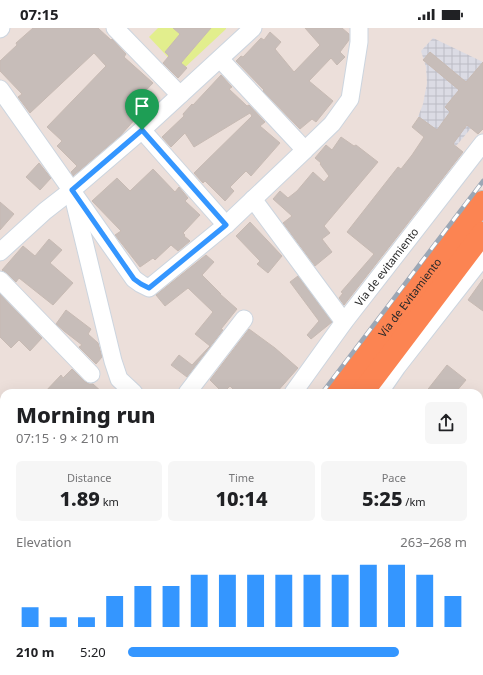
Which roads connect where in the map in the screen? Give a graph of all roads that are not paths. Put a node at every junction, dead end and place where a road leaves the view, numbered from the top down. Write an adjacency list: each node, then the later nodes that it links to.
1 (116, 28): 6 (street)
2 (359, 28): 9 (street)
3 (250, 29): 4 (street)
4 (220, 59): 6 (street); 9 (street)
5 (0, 89): 10 (street)
6 (180, 96): 7 (street)
7 (142, 130): 10 (street); 13 (street)
8 (483, 143): 19 (street, Via de evitamiento)
9 (305, 150): 11 (street)
10 (72, 190): 13 (street); 15 (street); 21 (street)
11 (253, 199): 13 (street); 19 (street)
12 (483, 202): 24 (highway, Vía de Evitamiento)
13 (226, 225)
14 (483, 233): 25 (highway, Vía de Evitamiento)
15 (0, 252)
16 (483, 257): 26 (street)
17 (0, 280): 20 (street)
18 (244, 319): 22 (street)
19 (344, 322): 23 (street, Via de evitamiento)
20 (91, 374)
21 (130, 389)
22 (190, 389)
23 (296, 389)
24 (340, 389)
25 (365, 389)
26 (382, 389)

